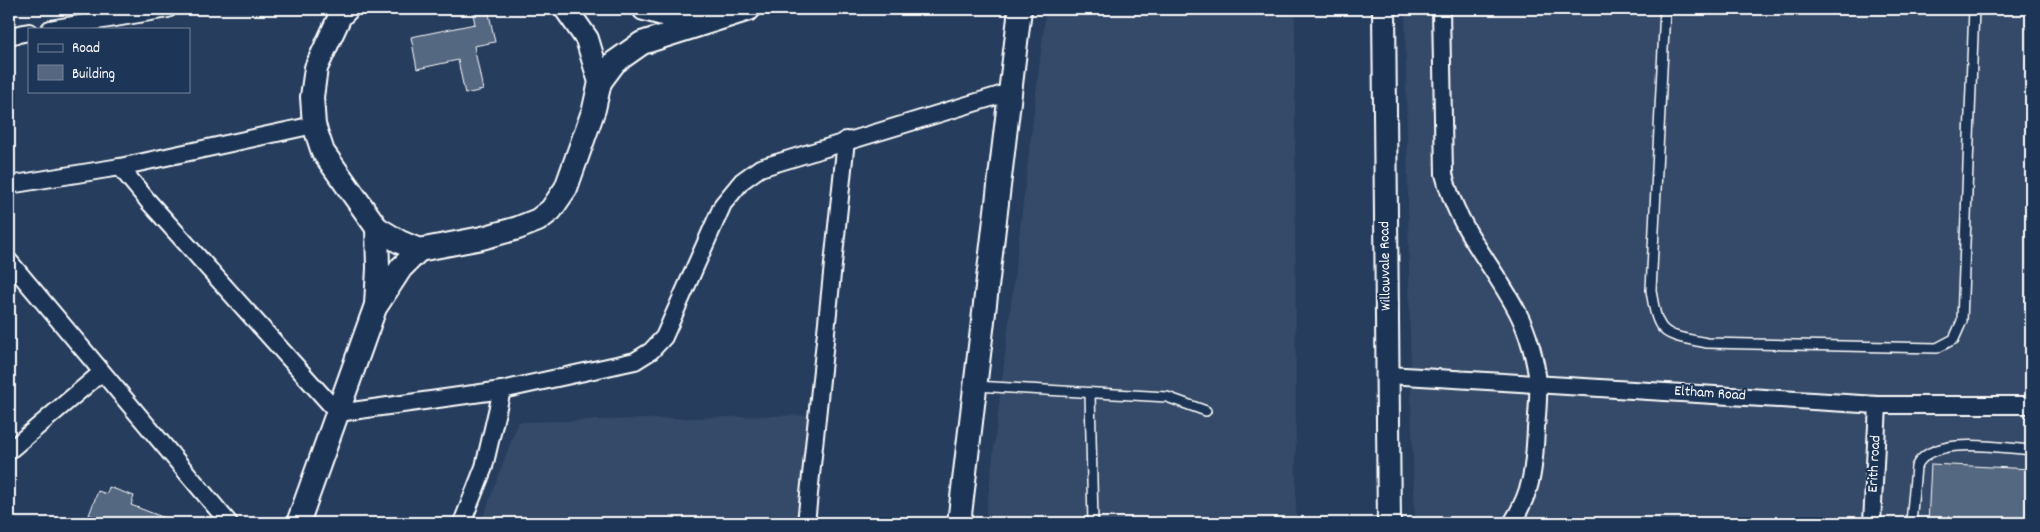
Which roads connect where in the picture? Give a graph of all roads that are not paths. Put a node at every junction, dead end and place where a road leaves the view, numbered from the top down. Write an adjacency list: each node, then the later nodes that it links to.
1 (168, 9): 12 (street)
2 (566, 9): 15 (street)
3 (644, 9): 11 (street)
4 (749, 9): 11 (street)
5 (1020, 9): 16 (street)
6 (1384, 9): 26 (street, Willowvale Road)
7 (1440, 9): 27 (street)
8 (1665, 9): 9 (lane)
9 (1974, 9)
10 (342, 11): 17 (street)
11 (708, 21): 15 (street)
12 (56, 28)
13 (28, 32): 14 (street)
14 (9, 36)
15 (600, 82): 22 (street)
16 (1010, 92): 18 (street); 28 (street)
17 (314, 125): 19 (street); 21 (street)
18 (846, 140): 29 (street); 40 (street)
19 (120, 167): 20 (street); 34 (street)
20 (9, 185)
21 (377, 228): 22 (street); 24 (street)
22 (419, 250): 24 (street)
23 (9, 261): 25 (street)
24 (375, 308): 34 (street)
25 (102, 372): 36 (street); 37 (street)
26 (1388, 376): 27 (street, Eltham Road); 43 (street, Willowvale Road)
27 (1538, 384): 31 (street, Eltham Road); 44 (street)
28 (975, 386): 30 (lane); 41 (street)
29 (502, 390): 34 (street); 39 (street)
30 (1090, 393): 33 (lane); 42 (lane)
31 (1878, 405): 32 (street, Eltham Road); 45 (street, Erith road)
32 (2031, 405)
33 (1206, 412)
34 (338, 413): 38 (street)
35 (2031, 450): 46 (lane)
36 (9, 451)
37 (229, 523)
38 (298, 523)
39 (462, 523)
40 (806, 523)
41 (959, 523)
42 (1093, 523)
43 (1389, 523)
44 (1512, 523)
45 (1872, 523)
46 (1911, 523)

